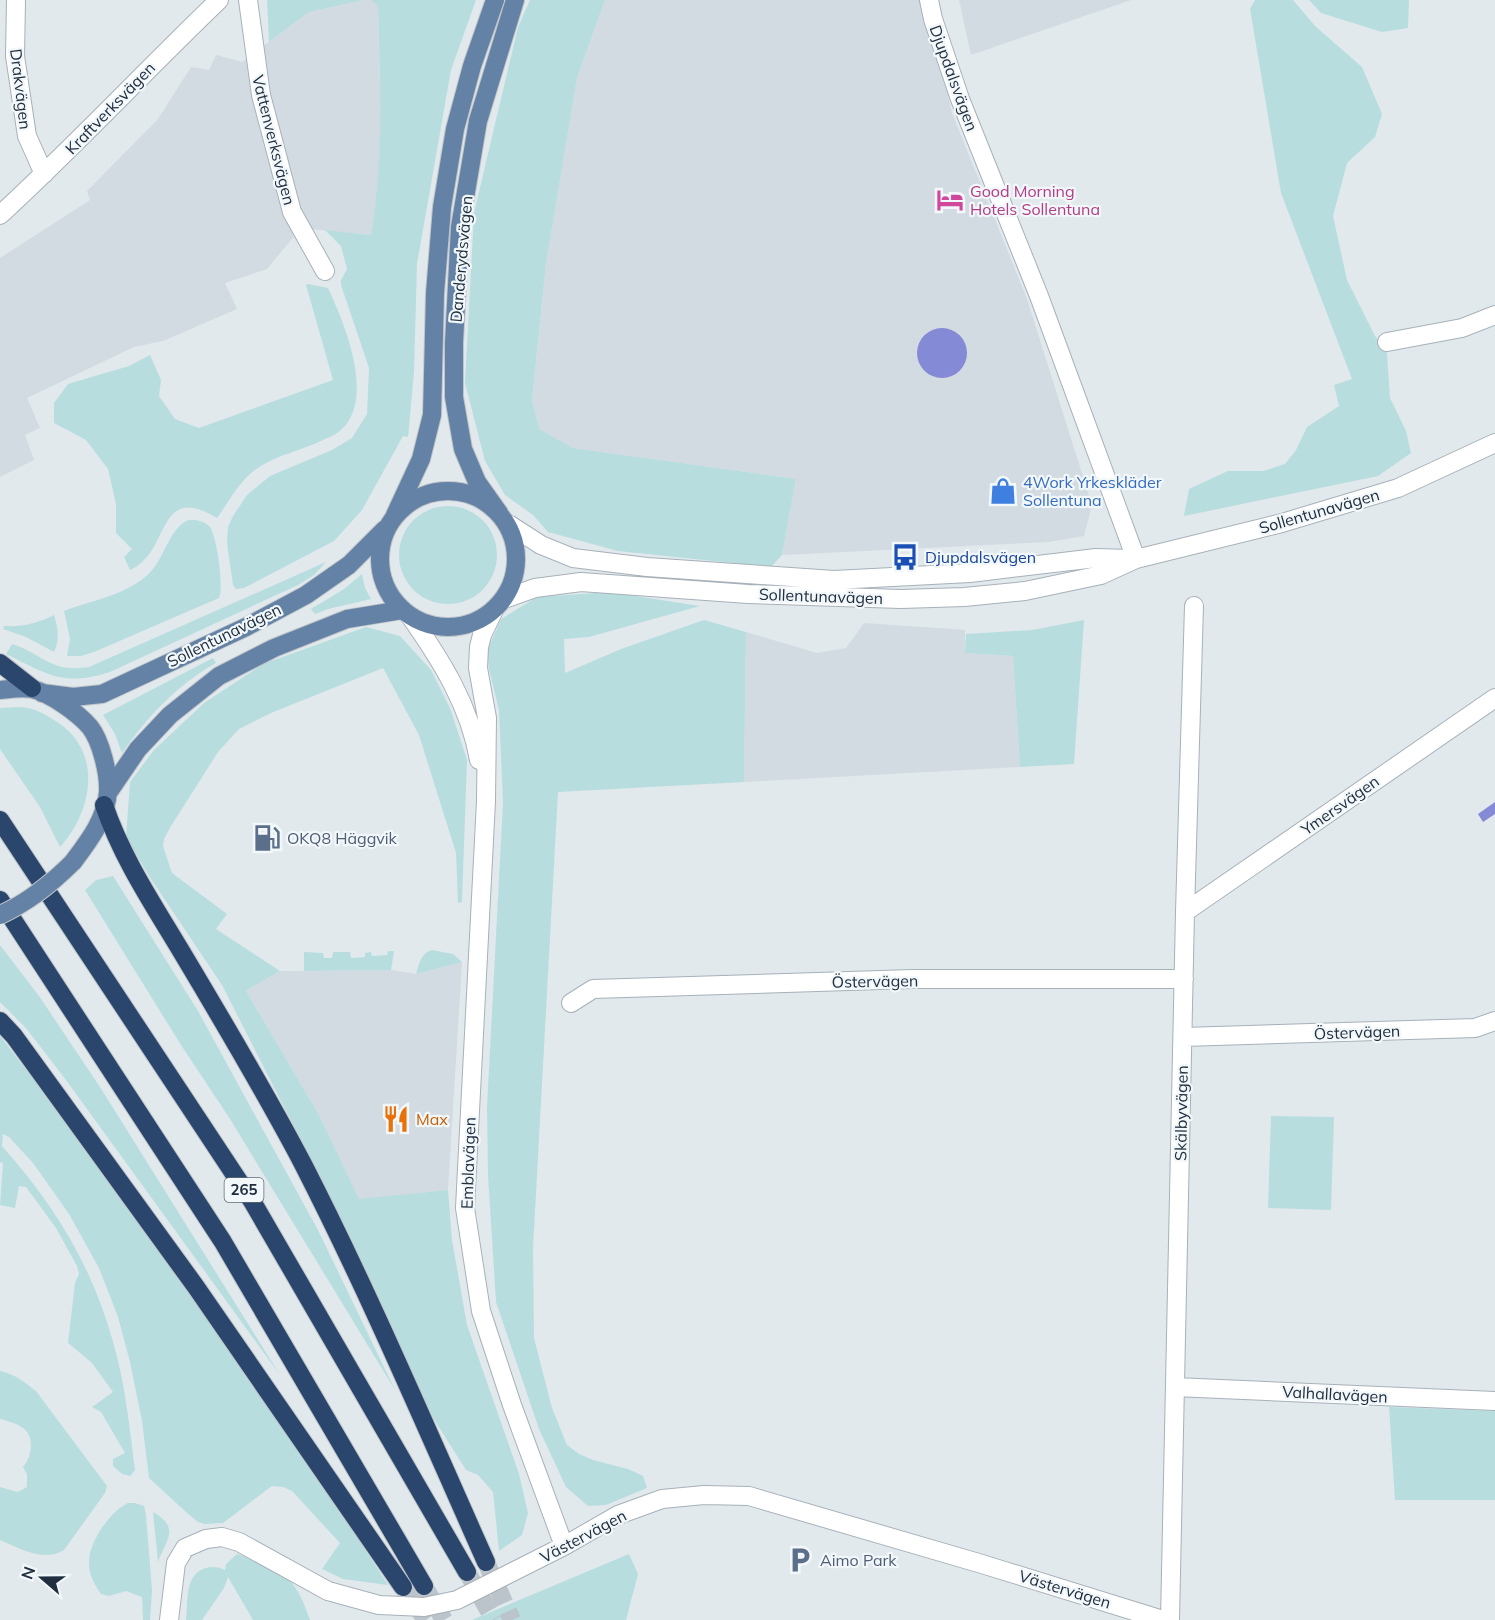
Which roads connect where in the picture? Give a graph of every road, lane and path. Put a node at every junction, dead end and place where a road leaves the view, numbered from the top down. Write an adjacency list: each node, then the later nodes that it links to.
1 (16, 0): 7 (street, Drakvägen)
2 (219, 0): 7 (street, Kraftverksvägen)
3 (248, 0): 9 (street, Vattenverksvägen)
4 (495, 0): 14 (main road, Danderydsvägen)
5 (515, 0): 13 (main road, Danderydsvägen)
6 (929, 0): 15 (street, Djupdalsvägen)
7 (44, 174): 8 (street, Kraftverksvägen)
8 (0, 215)
9 (325, 271)
10 (1495, 315): 11 (street)
11 (1387, 342)
12 (1495, 443): 15 (street, Sollentunavägen)
13 (505, 519): 14 (main road); 15 (street, Sollentunavägen); 16 (main road)
14 (390, 522): 18 (main road); 21 (main road, Sollentunavägen)
15 (1136, 559): 16 (street, Sollentunavägen)
16 (499, 605): 18 (main road); 24 (street, Emblavägen)
17 (1194, 606): 27 (street, Skälbyvägen)
18 (406, 613): 23 (main road, Sollentunavägen); 24 (street, Emblavägen)
19 (0, 663): 21 (highway)
20 (0, 690): 21 (main road, Sollentunavägen)
21 (37, 691): 23 (main road)
22 (1495, 698): 27 (street, Ymersvägen)
23 (106, 799): 28 (main road, bridge); 37 (highway)
24 (486, 801): 36 (street, Emblavägen)
25 (0, 820): 38 (highway, 265)
26 (0, 900): 39 (highway, 265)
27 (1185, 912): 29 (street, Skälbyvägen)
28 (0, 915)
29 (1184, 979): 30 (street, Östervägen); 33 (street, Skälbyvägen)
30 (571, 1003)
31 (0, 1021): 40 (highway)
32 (1495, 1022): 33 (street, Östervägen)
33 (1183, 1037): 34 (street, Skälbyvägen)
34 (1175, 1387): 35 (street, Valhallavägen); 43 (street, Skälbyvägen)
35 (1495, 1401)
36 (564, 1546): 41 (street, Västervägen); 42 (street, Västervägen)
37 (486, 1562)
38 (466, 1572)
39 (424, 1586)
40 (403, 1587)
41 (169, 1620)
42 (1163, 1620)
43 (1170, 1620)

